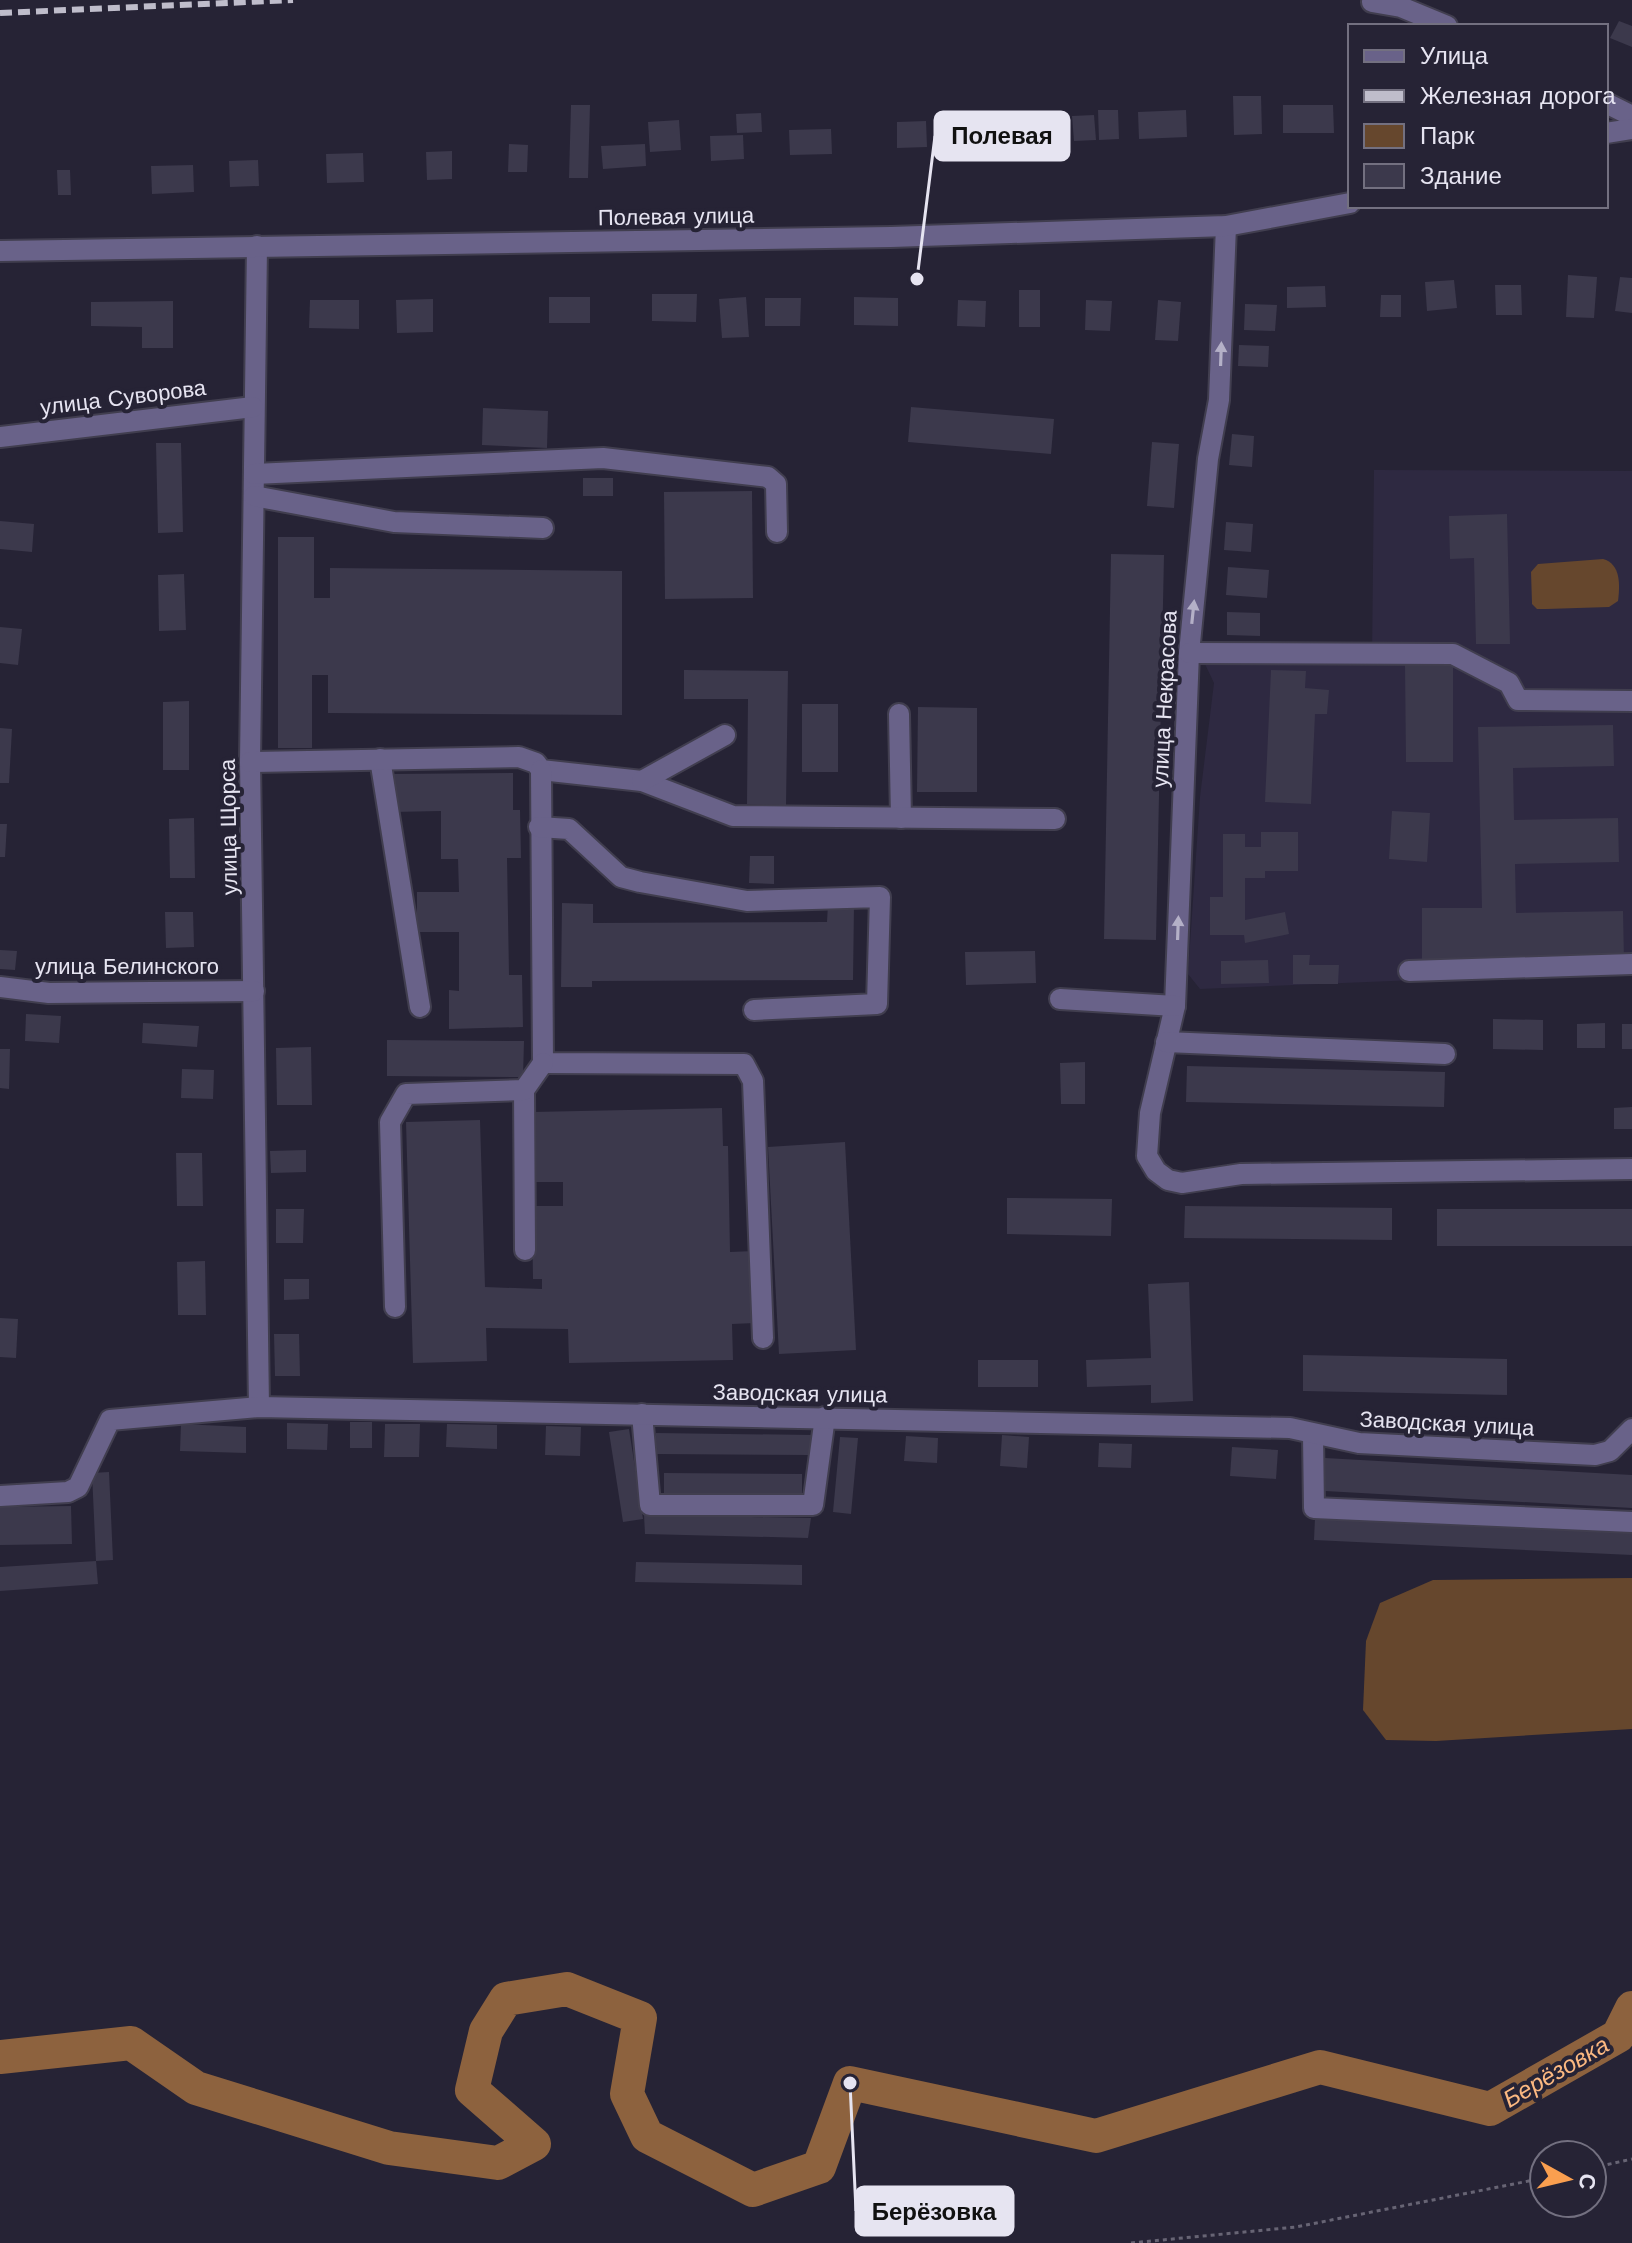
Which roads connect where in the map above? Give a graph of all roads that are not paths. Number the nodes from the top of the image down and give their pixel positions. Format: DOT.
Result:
graph roads {
  1 [pos="1372,2"];
  2 [pos="1442,24"];
  3 [pos="1608,104"];
  4 [pos="1632,116"];
  5 [pos="1632,129"];
  6 [pos="1608,133"];
  7 [pos="1348,203"];
  8 [pos="1226,226"];
  9 [pos="257,246"];
  10 [pos="0,251"];
  11 [pos="253,407"];
  12 [pos="0,437"];
  13 [pos="254,474"];
  14 [pos="254,496"];
  15 [pos="543,528"];
  16 [pos="777,532"];
  17 [pos="1189,653"];
  18 [pos="1632,701"];
  19 [pos="899,714"];
  20 [pos="725,735"];
  21 [pos="380,759"];
  22 [pos="250,762"];
  23 [pos="541,770"];
  24 [pos="642,781"];
  25 [pos="901,818"];
  26 [pos="1055,819"];
  27 [pos="539,827"];
  28 [pos="1632,964"];
  29 [pos="1409,971"];
  30 [pos="0,987"];
  31 [pos="254,991"];
  32 [pos="1060,999"];
  33 [pos="1175,1006"];
  34 [pos="420,1007"];
  35 [pos="754,1010"];
  36 [pos="1166,1042"];
  37 [pos="1445,1054"];
  38 [pos="543,1063"];
  39 [pos="524,1090"];
  40 [pos="1632,1169"];
  41 [pos="525,1250"];
  42 [pos="395,1307"];
  43 [pos="763,1338"];
  44 [pos="259,1407"];
  45 [pos="642,1414"];
  46 [pos="825,1417"];
  47 [pos="1632,1429"];
  48 [pos="1313,1435"];
  49 [pos="0,1496"];
  50 [pos="1632,1522"];
  1 -- 2 [label="street"];
  3 -- 4 [label="street"];
  5 -- 6 [label="street"];
  7 -- 8 [label="street, Полевая улица"];
  8 -- 9 [label="street, Полевая улица"];
  17 -- 8 [label="street, улица Некрасова, one-way"];
  9 -- 10 [label="street, Полевая улица"];
  9 -- 11 [label="street, улица Щорса"];
  11 -- 12 [label="street, улица Суворова"];
  11 -- 13 [label="street, улица Щорса"];
  13 -- 14 [label="street, улица Щорса"];
  13 -- 16 [label="street"];
  14 -- 15 [label="street"];
  14 -- 22 [label="street, улица Щорса"];
  17 -- 18 [label="street"];
  33 -- 17 [label="street, улица Некрасова, one-way"];
  19 -- 25 [label="street"];
  20 -- 24 [label="street"];
  21 -- 22 [label="street"];
  21 -- 23 [label="street"];
  21 -- 34 [label="street"];
  22 -- 31 [label="street, улица Щорса"];
  23 -- 24 [label="street"];
  23 -- 27 [label="street"];
  24 -- 25 [label="street"];
  25 -- 26 [label="street"];
  27 -- 35 [label="street"];
  27 -- 38 [label="street"];
  28 -- 29 [label="street"];
  30 -- 31 [label="street, улица Белинского"];
  31 -- 44 [label="street, улица Щорса"];
  32 -- 33 [label="street"];
  33 -- 36 [label="street, улица Некрасова"];
  36 -- 37 [label="street"];
  36 -- 40 [label="street, улица Некрасова"];
  38 -- 39 [label="street"];
  38 -- 43 [label="street"];
  39 -- 41 [label="street"];
  39 -- 42 [label="street"];
  44 -- 45 [label="street, Заводская улица"];
  44 -- 49 [label="street, Заводская улица"];
  45 -- 46 [label="street, Заводская улица"];
  45 -- 46 [label="street"];
  46 -- 48 [label="street, Заводская улица"];
  47 -- 48 [label="street, Заводская улица"];
  48 -- 50 [label="street"];
}
